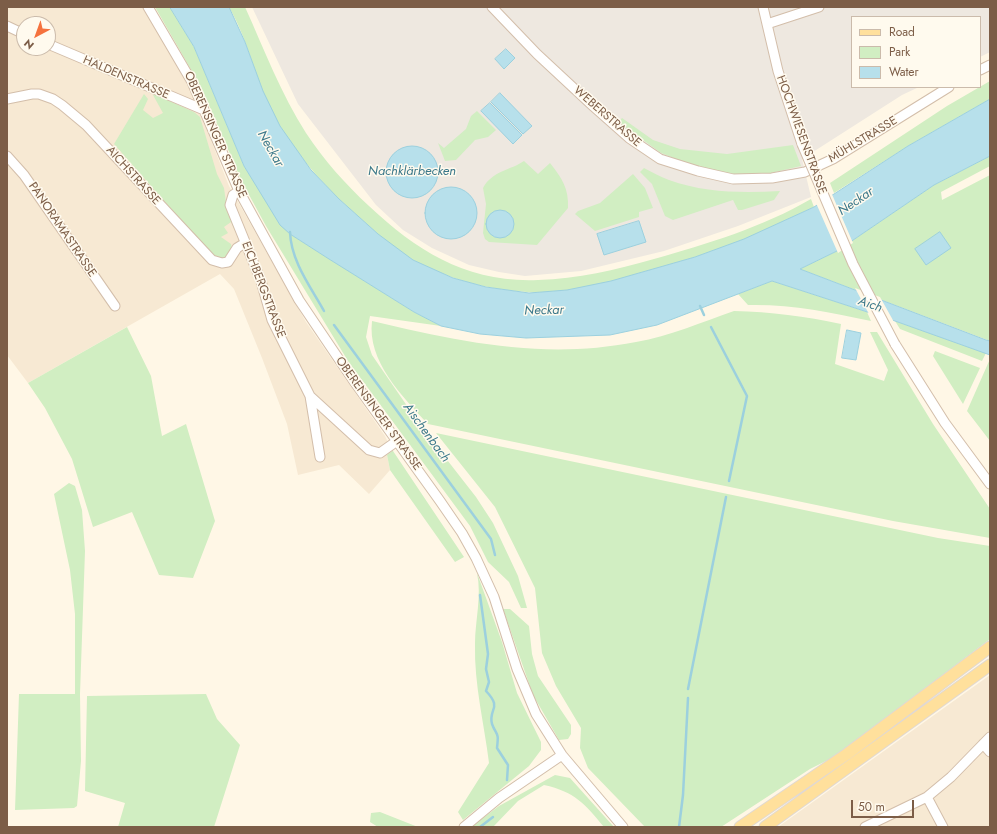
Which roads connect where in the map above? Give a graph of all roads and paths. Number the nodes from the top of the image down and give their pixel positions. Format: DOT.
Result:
graph roads {
  1 [pos="148,7"];
  2 [pos="492,7"];
  3 [pos="762,7"];
  4 [pos="819,7"];
  5 [pos="766,24"];
  6 [pos="56,47"];
  7 [pos="990,65"];
  8 [pos="981,70"];
  9 [pos="947,88"];
  10 [pos="7,99"];
  11 [pos="204,110"];
  12 [pos="7,156"];
  13 [pos="772,178"];
  14 [pos="239,191"];
  15 [pos="244,243"];
  16 [pos="115,306"];
  17 [pos="310,396"];
  18 [pos="397,441"];
  19 [pos="320,457"];
  20 [pos="990,484"];
  21 [pos="990,647"];
  22 [pos="990,666"];
  23 [pos="990,737"];
  24 [pos="983,744"];
  25 [pos="990,752"];
  26 [pos="562,755"];
  27 [pos="927,796"];
  28 [pos="613,814"];
  29 [pos="464,827"];
  30 [pos="623,827"];
  31 [pos="629,827"];
  32 [pos="740,827"];
  33 [pos="765,827"];
  34 [pos="865,827"];
  35 [pos="943,827"];
  1 -- 11 [label="street, OBERENSINGER STRASSE"];
  2 -- 13 [label="street, WEBERSTRASSE"];
  3 -- 5 [label="street, HOCHWIESENSTRASSE"];
  4 -- 5 [label="street"];
  5 -- 20 [label="street, HOCHWIESENSTRASSE, bridge"];
  6 -- 11 [label="street, HALDENSTRASSE"];
  7 -- 8 [label="street"];
  9 -- 13 [label="street, MÜHLSTRASSE"];
  10 -- 15 [label="street, AICHSTRASSE"];
  11 -- 14 [label="street, OBERENSINGER STRASSE"];
  12 -- 16 [label="street, PANORAMASTRASSE"];
  14 -- 15 [label="street, EICHBERGSTRASSE"];
  14 -- 18 [label="street, OBERENSINGER STRASSE"];
  15 -- 17 [label="street, EICHBERGSTRASSE"];
  17 -- 18 [label="street, EICHBERGSTRASSE"];
  17 -- 19 [label="street"];
  18 -- 26 [label="street, OBERENSINGER STRASSE"];
  21 -- 32 [label="main road"];
  22 -- 33 [label="main road"];
  23 -- 24 [label="street"];
  24 -- 25 [label="street"];
  24 -- 27 [label="street"];
  26 -- 28 [label="street, OBERENSINGER STRASSE"];
  26 -- 29 [label="street"];
  27 -- 34 [label="street"];
  27 -- 35 [label="street"];
  28 -- 30 [label="street, OBERENSINGER STRASSE"];
  28 -- 31 [label="street, OBERENSINGER STRASSE"];
}
